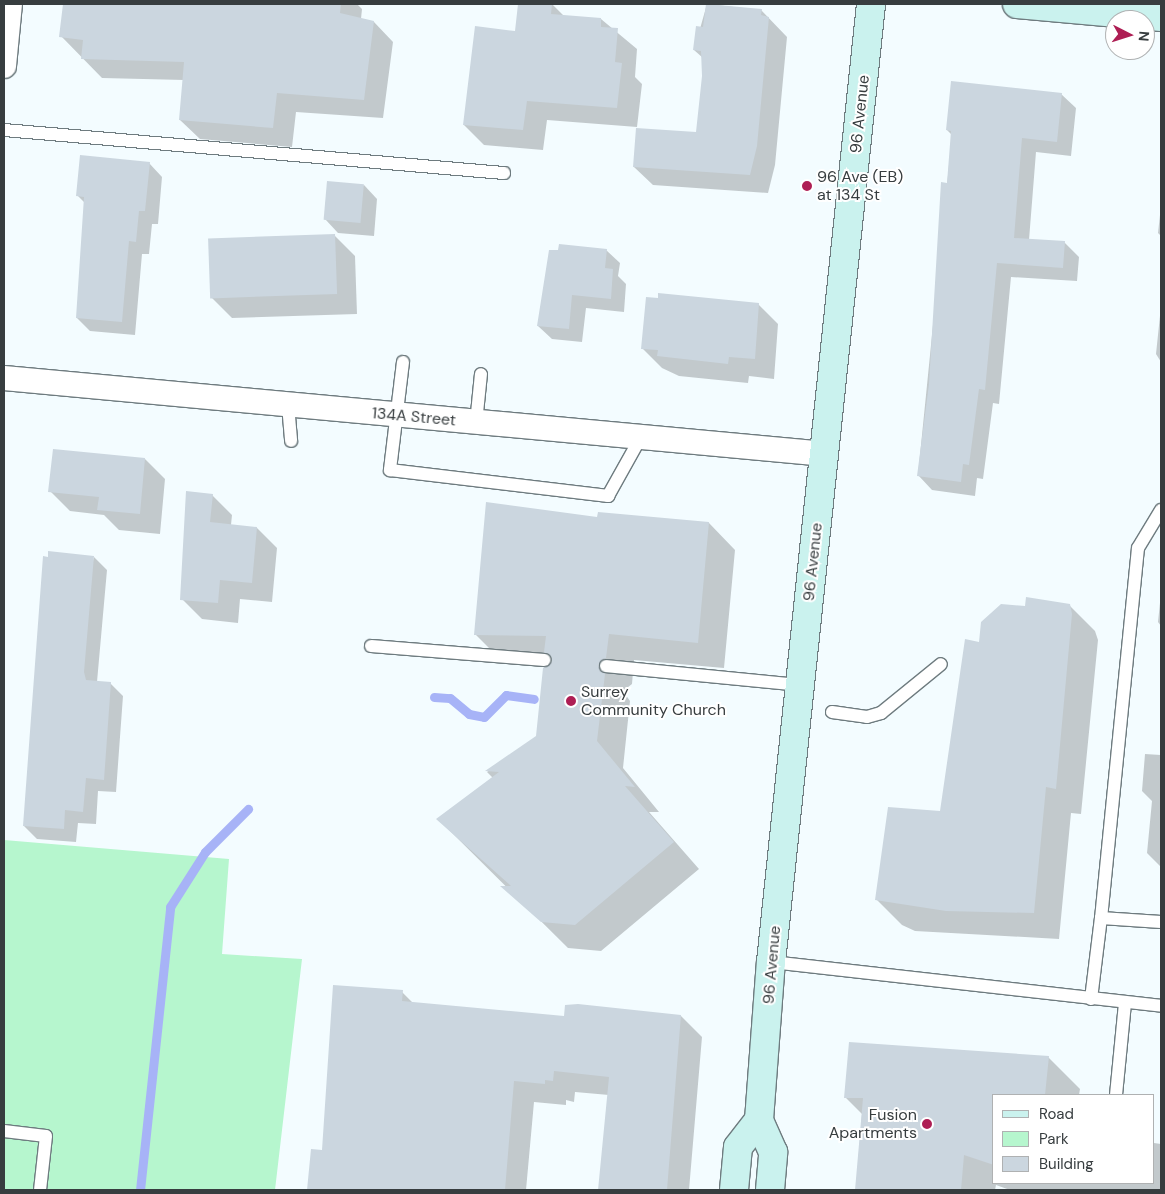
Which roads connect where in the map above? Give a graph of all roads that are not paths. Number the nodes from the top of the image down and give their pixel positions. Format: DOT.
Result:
graph roads {
  1 [pos="10,4"];
  2 [pos="871,4"];
  3 [pos="1017,4"];
  4 [pos="1161,17"];
  5 [pos="4,66"];
  6 [pos="4,130"];
  7 [pos="504,173"];
  8 [pos="403,362"];
  9 [pos="480,374"];
  10 [pos="4,378"];
  11 [pos="288,405"];
  12 [pos="398,416"];
  13 [pos="476,423"];
  14 [pos="641,437"];
  15 [pos="291,441"];
  16 [pos="825,454"];
  17 [pos="1161,510"];
  18 [pos="371,646"];
  19 [pos="544,660"];
  20 [pos="941,664"];
  21 [pos="606,666"];
  22 [pos="800,685"];
  23 [pos="832,712"];
  24 [pos="1101,918"];
  25 [pos="1161,922"];
  26 [pos="771,962"];
  27 [pos="1091,999"];
  28 [pos="1125,1003"];
  29 [pos="1161,1006"];
  30 [pos="1116,1094"];
  31 [pos="759,1120"];
  32 [pos="4,1131"];
  33 [pos="40,1190"];
  34 [pos="734,1190"];
  35 [pos="770,1190"];
  1 -- 5 [label="street"];
  2 -- 16 [label="main road, 96 Avenue"];
  3 -- 4 [label="main road"];
  6 -- 7 [label="lane"];
  8 -- 12 [label="lane"];
  9 -- 13 [label="lane"];
  10 -- 11 [label="street, 134A Street"];
  11 -- 12 [label="street, 134A Street"];
  11 -- 15 [label="lane"];
  12 -- 13 [label="street, 134A Street"];
  12 -- 14 [label="lane"];
  13 -- 14 [label="street, 134A Street"];
  14 -- 16 [label="street, 134A Street"];
  16 -- 22 [label="main road, 96 Avenue"];
  17 -- 24 [label="lane"];
  18 -- 19 [label="lane"];
  20 -- 23 [label="lane"];
  21 -- 22 [label="lane"];
  22 -- 26 [label="main road, 96 Avenue"];
  24 -- 25 [label="lane"];
  24 -- 27 [label="lane"];
  26 -- 27 [label="lane"];
  26 -- 31 [label="main road, 96 Avenue"];
  27 -- 28 [label="lane"];
  28 -- 29 [label="lane"];
  28 -- 30 [label="lane"];
  31 -- 34 [label="main road"];
  31 -- 35 [label="main road, 96 Avenue"];
  32 -- 33 [label="lane"];
}
